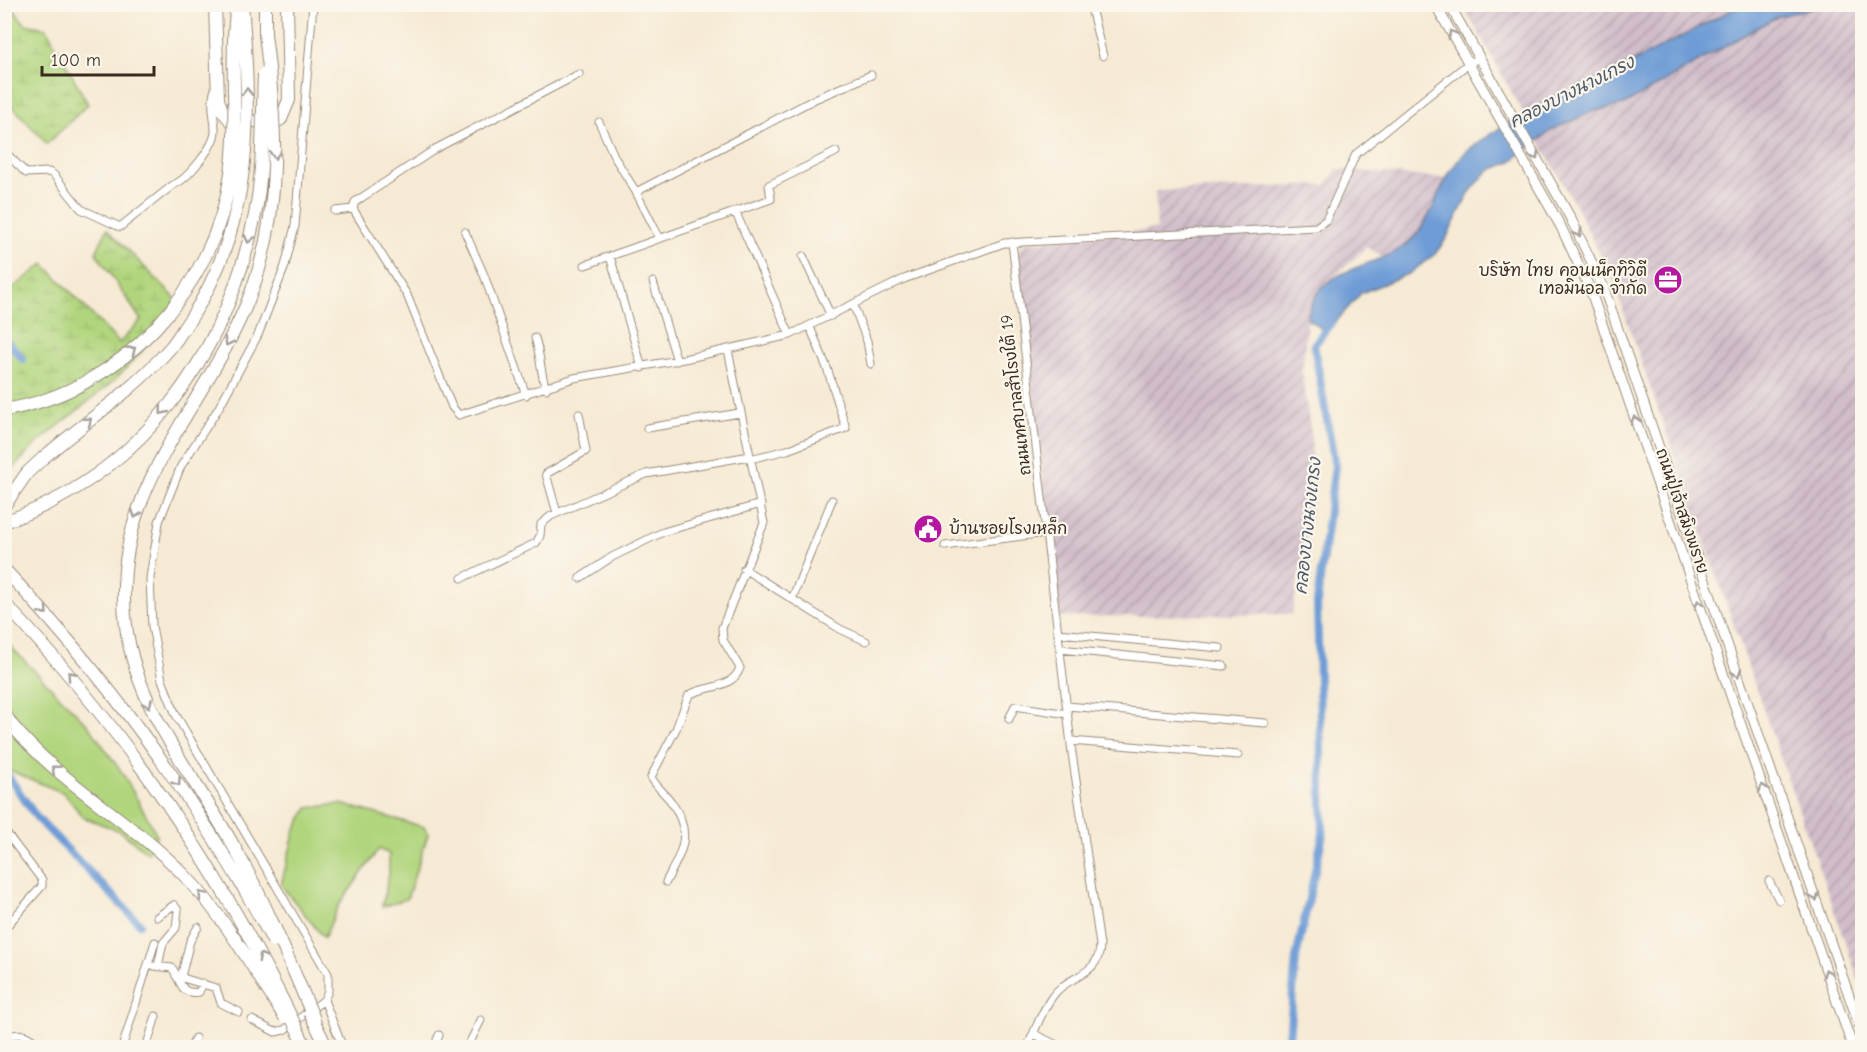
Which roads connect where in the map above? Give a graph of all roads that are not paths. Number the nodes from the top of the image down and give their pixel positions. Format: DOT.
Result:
graph roads {
  1 [pos="215,4"];
  2 [pos="237,4"];
  3 [pos="243,4"];
  4 [pos="265,4"];
  5 [pos="286,4"];
  6 [pos="313,4"];
  7 [pos="1090,4"];
  8 [pos="1435,4"];
  9 [pos="1449,4"];
  10 [pos="265,34"];
  11 [pos="1103,56"];
  12 [pos="1480,58"];
  13 [pos="1469,63"];
  14 [pos="579,74"];
  15 [pos="871,75"];
  16 [pos="218,81"];
  17 [pos="599,122"];
  18 [pos="4,151"];
  19 [pos="836,152"];
  20 [pos="636,192"];
  21 [pos="352,209"];
  22 [pos="335,211"];
  23 [pos="735,211"];
  24 [pos="465,232"];
  25 [pos="659,237"];
  26 [pos="1008,242"];
  27 [pos="609,256"];
  28 [pos="803,256"];
  29 [pos="585,265"];
  30 [pos="653,282"];
  31 [pos="853,304"];
  32 [pos="831,316"];
  33 [pos="810,327"];
  34 [pos="790,335"];
  35 [pos="535,338"];
  36 [pos="728,350"];
  37 [pos="677,361"];
  38 [pos="871,364"];
  39 [pos="642,368"];
  40 [pos="546,389"];
  41 [pos="526,394"];
  42 [pos="4,410"];
  43 [pos="740,413"];
  44 [pos="579,414"];
  45 [pos="647,428"];
  46 [pos="750,457"];
  47 [pos="832,500"];
  48 [pos="761,504"];
  49 [pos="4,506"];
  50 [pos="557,513"];
  51 [pos="4,522"];
  52 [pos="1046,533"];
  53 [pos="945,546"];
  54 [pos="4,569"];
  55 [pos="744,569"];
  56 [pos="462,578"];
  57 [pos="580,578"];
  58 [pos="792,599"];
  59 [pos="4,603"];
  60 [pos="1058,633"];
  61 [pos="866,641"];
  62 [pos="1220,648"];
  63 [pos="1060,650"];
  64 [pos="1224,666"];
  65 [pos="1067,710"];
  66 [pos="4,713"];
  67 [pos="1009,719"];
  68 [pos="1265,723"];
  69 [pos="1071,741"];
  70 [pos="1238,755"];
  71 [pos="4,830"];
  72 [pos="7,841"];
  73 [pos="1802,861"];
  74 [pos="1789,865"];
  75 [pos="1769,881"];
  76 [pos="666,882"];
  77 [pos="1779,900"];
  78 [pos="157,917"];
  79 [pos="198,927"];
  80 [pos="4,929"];
  81 [pos="155,942"];
  82 [pos="148,965"];
  83 [pos="158,966"];
  84 [pos="178,976"];
  85 [pos="203,983"];
  86 [pos="1850,996"];
  87 [pos="324,1000"];
  88 [pos="1837,1000"];
  89 [pos="239,1012"];
  90 [pos="156,1016"];
  91 [pos="314,1019"];
  92 [pos="252,1020"];
  93 [pos="481,1020"];
  94 [pos="1863,1033"];
  95 [pos="1034,1034"];
  96 [pos="439,1035"];
  97 [pos="195,1038"];
  98 [pos="4,1040"];
  99 [pos="43,1047"];
  100 [pos="122,1047"];
  101 [pos="146,1047"];
  102 [pos="192,1047"];
  103 [pos="306,1047"];
  104 [pos="327,1047"];
  105 [pos="343,1047"];
  106 [pos="434,1047"];
  107 [pos="467,1047"];
  108 [pos="1027,1047"];
  109 [pos="1062,1047"];
  110 [pos="1853,1047"];
  1 -- 16 [label="highway"];
  42 -- 2 [label="highway, one-way, bridge"];
  49 -- 3 [label="highway, one-way, bridge"];
  4 -- 10 [label="highway"];
  5 -- 16 [label="highway"];
  6 -- 87 [label="street"];
  7 -- 11 [label="street"];
  13 -- 8 [label="main road, ถนนปู่เจ้าสมิงพราย, one-way"];
  9 -- 12 [label="main road, ถนนปู่เจ้าสมิงพราย"];
  10 -- 51 [label="highway, one-way, bridge"];
  10 -- 91 [label="highway, one-way, bridge"];
  12 -- 13 [label="street"];
  12 -- 73 [label="main road, ถนนปู่เจ้าสมิงพราย, one-way"];
  13 -- 26 [label="street"];
  74 -- 13 [label="main road, ถนนปู่เจ้าสมิงพราย, one-way"];
  14 -- 21 [label="street"];
  15 -- 20 [label="street"];
  16 -- 18 [label="street"];
  17 -- 20 [label="street"];
  19 -- 23 [label="street"];
  20 -- 25 [label="street"];
  21 -- 22 [label="street"];
  21 -- 41 [label="street"];
  23 -- 25 [label="street"];
  23 -- 34 [label="street"];
  24 -- 41 [label="street"];
  25 -- 27 [label="street"];
  26 -- 31 [label="street"];
  26 -- 52 [label="street, ถนนเทศบาลสำโรงใต้ 19"];
  27 -- 29 [label="street"];
  27 -- 39 [label="street"];
  28 -- 32 [label="street"];
  30 -- 37 [label="street"];
  31 -- 32 [label="street"];
  31 -- 38 [label="street"];
  32 -- 33 [label="street"];
  33 -- 34 [label="street"];
  33 -- 46 [label="street"];
  34 -- 36 [label="street"];
  35 -- 40 [label="street"];
  36 -- 37 [label="street"];
  36 -- 43 [label="street"];
  37 -- 39 [label="street"];
  39 -- 40 [label="street"];
  40 -- 41 [label="street"];
  43 -- 45 [label="street"];
  43 -- 46 [label="street"];
  44 -- 50 [label="street"];
  46 -- 48 [label="street"];
  46 -- 50 [label="street"];
  47 -- 58 [label="street"];
  48 -- 55 [label="street"];
  48 -- 57 [label="street"];
  50 -- 56 [label="street"];
  52 -- 53 [label="street"];
  52 -- 60 [label="street, ถนนเทศบาลสำโรงใต้ 19"];
  54 -- 91 [label="highway, one-way, bridge"];
  55 -- 58 [label="street"];
  55 -- 76 [label="street"];
  58 -- 61 [label="street"];
  103 -- 59 [label="highway, one-way, bridge"];
  60 -- 62 [label="street"];
  60 -- 63 [label="street, ถนนเทศบาลสำโรงใต้ 19"];
  63 -- 64 [label="street"];
  63 -- 65 [label="street, ถนนเทศบาลสำโรงใต้ 19"];
  65 -- 67 [label="street"];
  65 -- 68 [label="street"];
  65 -- 69 [label="street, ถนนเทศบาลสำโรงใต้ 19"];
  103 -- 66 [label="highway, one-way, bridge"];
  69 -- 70 [label="street"];
  69 -- 95 [label="street, ถนนเทศบาลสำโรงใต้ 19"];
  71 -- 72 [label="street"];
  72 -- 80 [label="street"];
  73 -- 74 [label="main road"];
  73 -- 86 [label="main road, ถนนปู่เจ้าสมิงพราย, one-way"];
  88 -- 74 [label="main road, ถนนปู่เจ้าสมิงพราย, one-way"];
  75 -- 77 [label="street"];
  78 -- 83 [label="street"];
  79 -- 84 [label="street"];
  81 -- 82 [label="street"];
  82 -- 83 [label="street"];
  82 -- 100 [label="street"];
  83 -- 84 [label="street"];
  84 -- 85 [label="street"];
  84 -- 85 [label="street"];
  85 -- 89 [label="street"];
  86 -- 88 [label="main road"];
  86 -- 94 [label="main road, ถนนปู่เจ้าสมิงพราย"];
  87 -- 92 [label="street"];
  87 -- 105 [label="street"];
  88 -- 110 [label="main road, ถนนปู่เจ้าสมิงพราย"];
  90 -- 101 [label="street"];
  91 -- 104 [label="highway, bridge"];
  93 -- 107 [label="street"];
  95 -- 108 [label="street, ถนนเทศบาลสำโรงใต้ 19"];
  95 -- 109 [label="street"];
  96 -- 106 [label="street"];
  97 -- 102 [label="street"];
  98 -- 99 [label="street"];
}
